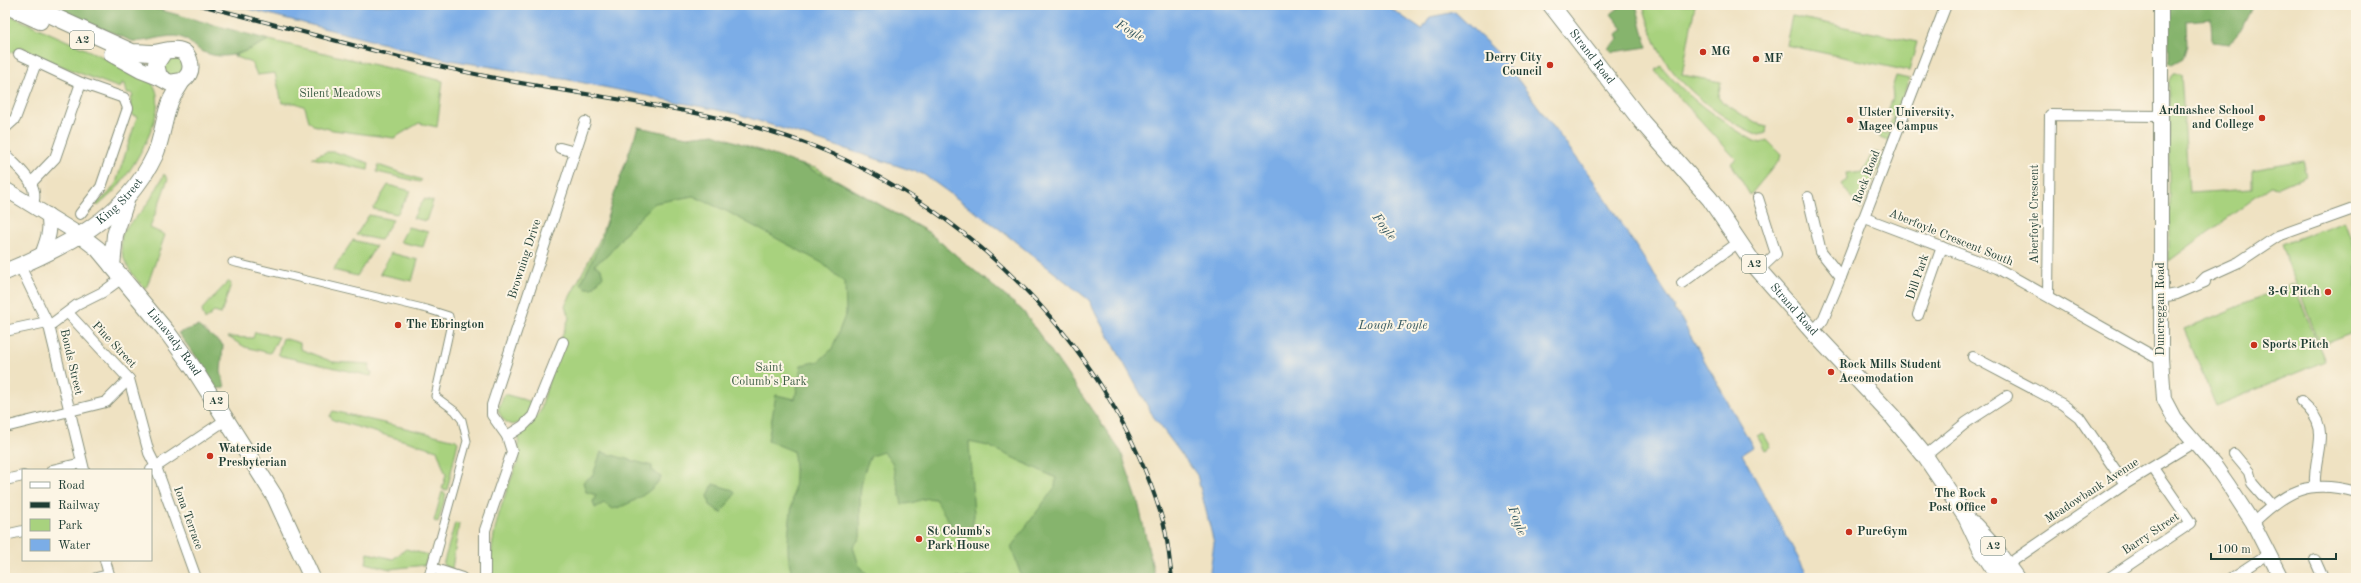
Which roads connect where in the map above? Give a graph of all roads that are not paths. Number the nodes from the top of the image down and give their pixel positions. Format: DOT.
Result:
graph roads {
  1 [pos="5,5"];
  2 [pos="29,5"];
  3 [pos="1550,5"];
  4 [pos="1946,5"];
  5 [pos="2161,5"];
  6 [pos="164,52"];
  7 [pos="18,54"];
  8 [pos="36,63"];
  9 [pos="160,78"];
  10 [pos="182,82"];
  11 [pos="81,83"];
  12 [pos="169,104"];
  13 [pos="2161,116"];
  14 [pos="585,122"];
  15 [pos="5,128"];
  16 [pos="560,148"];
  17 [pos="575,152"];
  18 [pos="5,154"];
  19 [pos="31,183"];
  20 [pos="5,189"];
  21 [pos="127,197"];
  22 [pos="1808,197"];
  23 [pos="1758,198"];
  24 [pos="32,206"];
  25 [pos="2356,208"];
  26 [pos="80,214"];
  27 [pos="48,215"];
  28 [pos="1865,218"];
  29 [pos="80,235"];
  30 [pos="1739,242"];
  31 [pos="1942,247"];
  32 [pos="42,255"];
  33 [pos="232,262"];
  34 [pos="20,266"];
  35 [pos="1759,270"];
  36 [pos="5,272"];
  37 [pos="117,272"];
  38 [pos="1841,277"];
  39 [pos="1682,283"];
  40 [pos="2048,296"];
  41 [pos="2162,297"];
  42 [pos="68,313"];
  43 [pos="1918,315"];
  44 [pos="48,324"];
  45 [pos="5,331"];
  46 [pos="1813,332"];
  47 [pos="563,342"];
  48 [pos="1973,358"];
  49 [pos="2161,358"];
  50 [pos="129,379"];
  51 [pos="2007,396"];
  52 [pos="2301,401"];
  53 [pos="69,410"];
  54 [pos="227,419"];
  55 [pos="5,427"];
  56 [pos="507,436"];
  57 [pos="2194,442"];
  58 [pos="2234,454"];
  59 [pos="1925,456"];
  60 [pos="83,467"];
  61 [pos="2153,468"];
  62 [pos="62,469"];
  63 [pos="154,469"];
  64 [pos="22,476"];
  65 [pos="5,480"];
  66 [pos="2125,484"];
  67 [pos="2315,485"];
  68 [pos="2356,492"];
  69 [pos="2271,505"];
  70 [pos="2253,523"];
  71 [pos="22,531"];
  72 [pos="294,534"];
  73 [pos="5,535"];
  74 [pos="439,542"];
  75 [pos="2268,554"];
  76 [pos="2315,560"];
  77 [pos="105,561"];
  78 [pos="431,573"];
  79 [pos="2007,574"];
  80 [pos="109,577"];
  81 [pos="96,578"];
  82 [pos="196,578"];
  83 [pos="306,578"];
  84 [pos="312,578"];
  85 [pos="462,578"];
  86 [pos="485,578"];
  87 [pos="2109,578"];
  88 [pos="2232,578"];
  89 [pos="2280,578"];
  90 [pos="2323,578"];
  1 -- 9 [label="highway, A2"];
  2 -- 6 [label="highway, A2"];
  3 -- 30 [label="highway, Strand Road / A2"];
  4 -- 28 [label="street, Rock Road"];
  5 -- 13 [label="main road, Duncreggan Road"];
  6 -- 9 [label="highway"];
  6 -- 10 [label="highway, A2"];
  7 -- 8 [label="street"];
  8 -- 11 [label="street"];
  8 -- 15 [label="street"];
  9 -- 10 [label="highway, A2"];
  9 -- 12 [label="highway"];
  10 -- 12 [label="highway, King Street / A2"];
  11 -- 19 [label="street"];
  11 -- 26 [label="street"];
  12 -- 21 [label="highway, King Street / A2"];
  13 -- 40 [label="street, Aberfoyle Crescent"];
  13 -- 41 [label="main road, Duncreggan Road"];
  14 -- 17 [label="street, Browning Drive"];
  16 -- 17 [label="street"];
  17 -- 56 [label="street, Browning Drive"];
  18 -- 19 [label="street"];
  19 -- 24 [label="street"];
  20 -- 24 [label="main road"];
  21 -- 29 [label="highway, King Street / A2"];
  21 -- 37 [label="highway"];
  22 -- 38 [label="street"];
  23 -- 35 [label="street"];
  24 -- 27 [label="main road"];
  25 -- 41 [label="street"];
  27 -- 29 [label="main road"];
  27 -- 32 [label="main road"];
  28 -- 31 [label="street, Aberfoyle Crescent South"];
  28 -- 38 [label="street, Rock Road"];
  29 -- 32 [label="highway, King Street"];
  29 -- 37 [label="highway, A2"];
  30 -- 35 [label="highway, Strand Road / A2"];
  30 -- 39 [label="street"];
  31 -- 40 [label="street, Aberfoyle Crescent South"];
  31 -- 43 [label="street, Dill Park"];
  32 -- 34 [label="highway, King Street"];
  33 -- 74 [label="street"];
  34 -- 36 [label="highway, King Street"];
  34 -- 44 [label="street, Bonds Street"];
  35 -- 46 [label="highway, Strand Road / A2"];
  37 -- 42 [label="street"];
  37 -- 54 [label="highway, Limavady Road / A2"];
  38 -- 46 [label="street, Rock Road"];
  40 -- 49 [label="street"];
  41 -- 49 [label="main road, Duncreggan Road"];
  42 -- 44 [label="street"];
  42 -- 50 [label="street, Pine Street"];
  44 -- 45 [label="street"];
  44 -- 53 [label="street, Bonds Street"];
  46 -- 59 [label="highway, Strand Road / A2"];
  47 -- 56 [label="street"];
  48 -- 66 [label="street"];
  49 -- 57 [label="main road, Duncreggan Road"];
  50 -- 53 [label="street"];
  50 -- 63 [label="street, Pine Street"];
  51 -- 59 [label="street"];
  52 -- 67 [label="street"];
  53 -- 55 [label="street"];
  53 -- 60 [label="street, Bonds Street"];
  54 -- 63 [label="street"];
  54 -- 72 [label="highway, Limavady Road / A2"];
  56 -- 86 [label="street"];
  57 -- 61 [label="street, Meadowbank Avenue"];
  57 -- 70 [label="main road, Duncreggan Road"];
  58 -- 69 [label="street"];
  59 -- 79 [label="highway, Strand Road / A2"];
  60 -- 62 [label="street"];
  61 -- 66 [label="street, Meadowbank Avenue"];
  61 -- 87 [label="street, Barry Street"];
  63 -- 82 [label="street, Iona Terrace"];
  64 -- 65 [label="street"];
  66 -- 79 [label="street, Meadowbank Avenue"];
  67 -- 68 [label="street"];
  67 -- 69 [label="street"];
  69 -- 70 [label="street"];
  70 -- 75 [label="main road, Duncreggan Road"];
  71 -- 73 [label="street"];
  72 -- 83 [label="highway, Limavady Road / A2"];
  72 -- 84 [label="highway, Limavady Road / A2"];
  74 -- 78 [label="street"];
  75 -- 88 [label="street"];
  75 -- 89 [label="main road, Duncreggan Road"];
  76 -- 90 [label="street"];
  77 -- 80 [label="street"];
  78 -- 85 [label="street"];
  80 -- 81 [label="street"];
}
